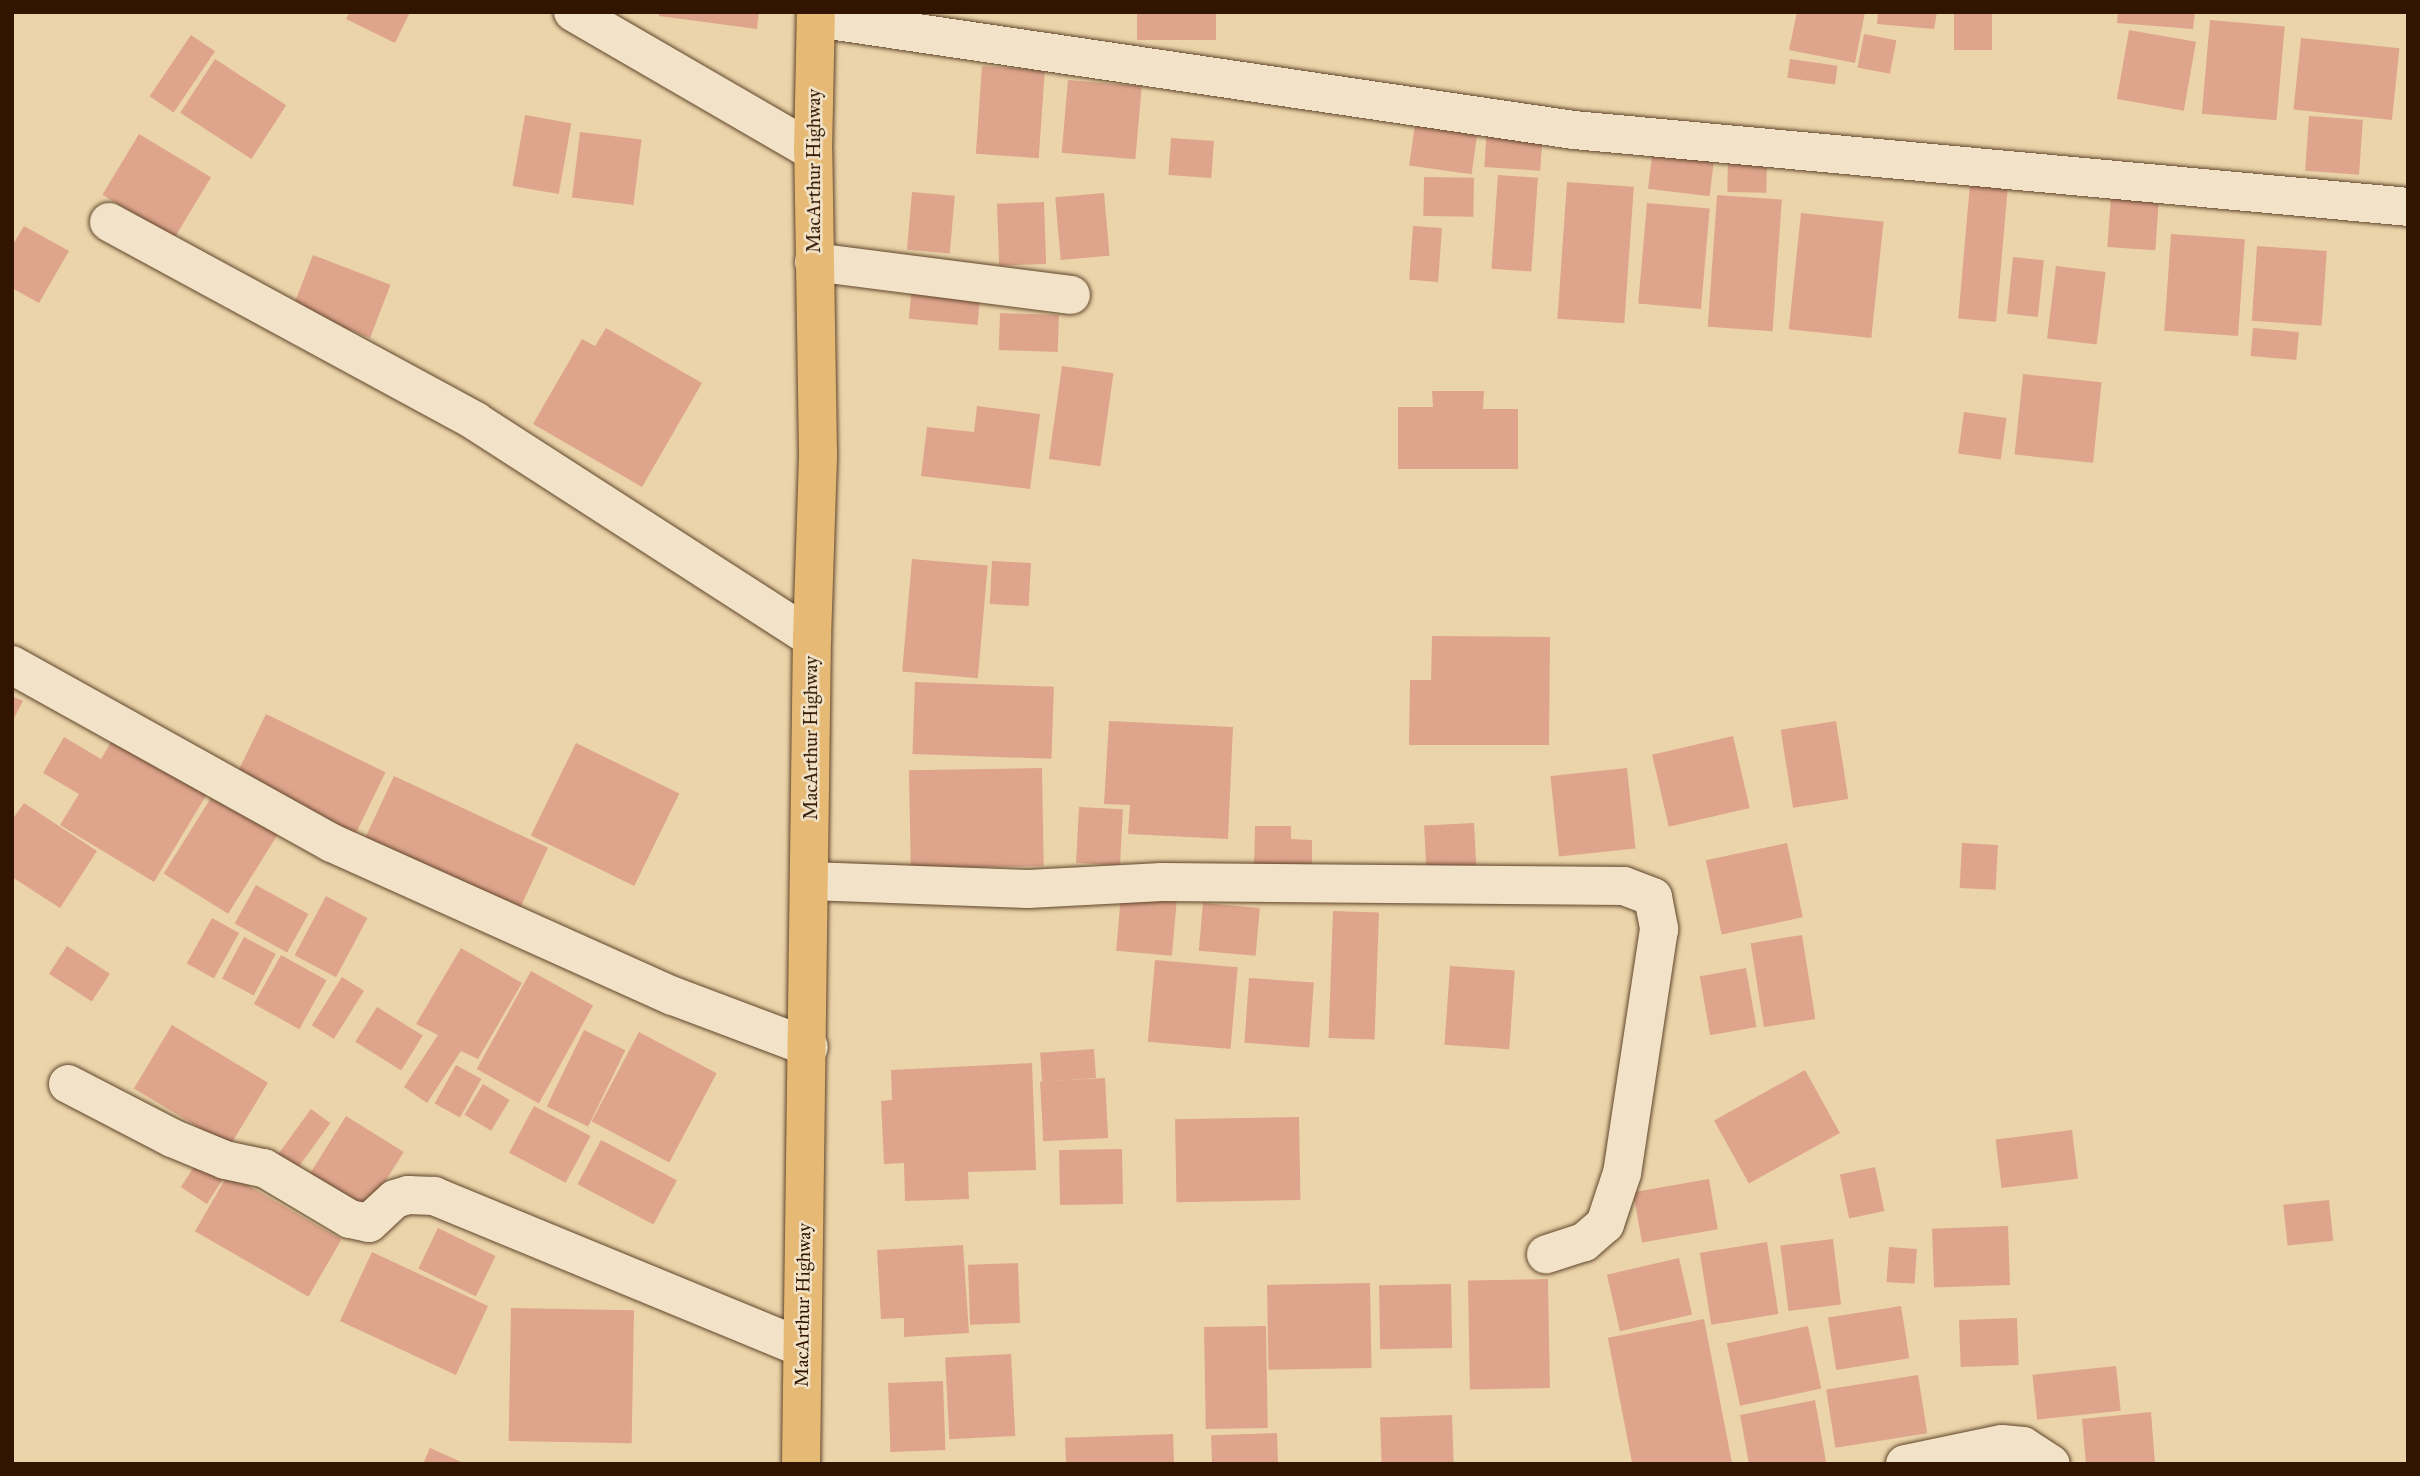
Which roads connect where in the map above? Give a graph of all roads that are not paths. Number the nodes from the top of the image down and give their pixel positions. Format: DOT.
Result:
graph roads {
  1 [pos="573,12"];
  2 [pos="816,15"];
  3 [pos="813,151"];
  4 [pos="2408,207"];
  5 [pos="109,222"];
  6 [pos="814,262"];
  7 [pos="1071,295"];
  8 [pos="811,638"];
  9 [pos="12,665"];
  10 [pos="810,881"];
  11 [pos="808,1047"];
  12 [pos="68,1084"];
  13 [pos="1545,1254"];
  14 [pos="802,1348"];
  15 [pos="801,1464"];
  16 [pos="1905,1464"];
  17 [pos="2051,1464"];
  1 -- 3 [label="street"];
  2 -- 3 [label="highway, MacArthur Highway"];
  2 -- 4 [label="street"];
  3 -- 6 [label="highway, MacArthur Highway"];
  5 -- 8 [label="street"];
  6 -- 7 [label="street"];
  6 -- 8 [label="highway, MacArthur Highway"];
  8 -- 10 [label="highway, MacArthur Highway"];
  9 -- 11 [label="street"];
  10 -- 11 [label="highway, MacArthur Highway"];
  10 -- 13 [label="street"];
  11 -- 14 [label="highway, MacArthur Highway"];
  12 -- 14 [label="street"];
  14 -- 15 [label="highway, MacArthur Highway"];
  16 -- 17 [label="street"];
}
